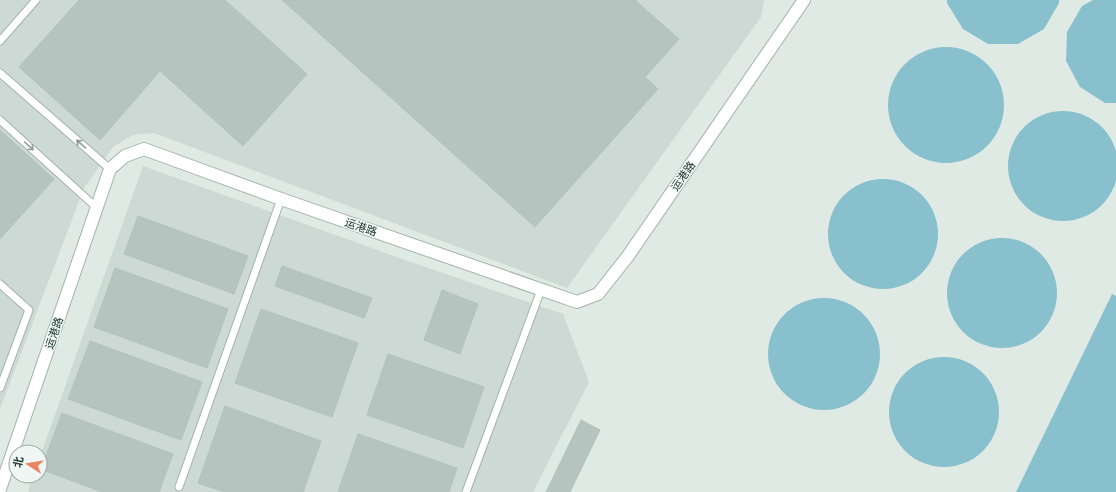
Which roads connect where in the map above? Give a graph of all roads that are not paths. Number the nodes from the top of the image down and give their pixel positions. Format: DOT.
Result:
graph roads {
  1 [pos="36,0"];
  2 [pos="804,0"];
  3 [pos="0,41"];
  4 [pos="0,73"];
  5 [pos="0,120"];
  6 [pos="110,170"];
  7 [pos="281,199"];
  8 [pos="97,208"];
  9 [pos="0,284"];
  10 [pos="541,290"];
  11 [pos="0,388"];
  12 [pos="178,488"];
  13 [pos="0,490"];
  14 [pos="466,492"];
  1 -- 3 [label="lane"];
  2 -- 10 [label="street, 运港路"];
  6 -- 4 [label="lane, one-way"];
  5 -- 8 [label="lane, one-way"];
  6 -- 7 [label="street, 运港路"];
  6 -- 8 [label="street, 运港路"];
  7 -- 10 [label="street, 运港路"];
  7 -- 12 [label="lane"];
  8 -- 13 [label="street, 运港路"];
  9 -- 11 [label="lane"];
  10 -- 14 [label="lane"];
}
